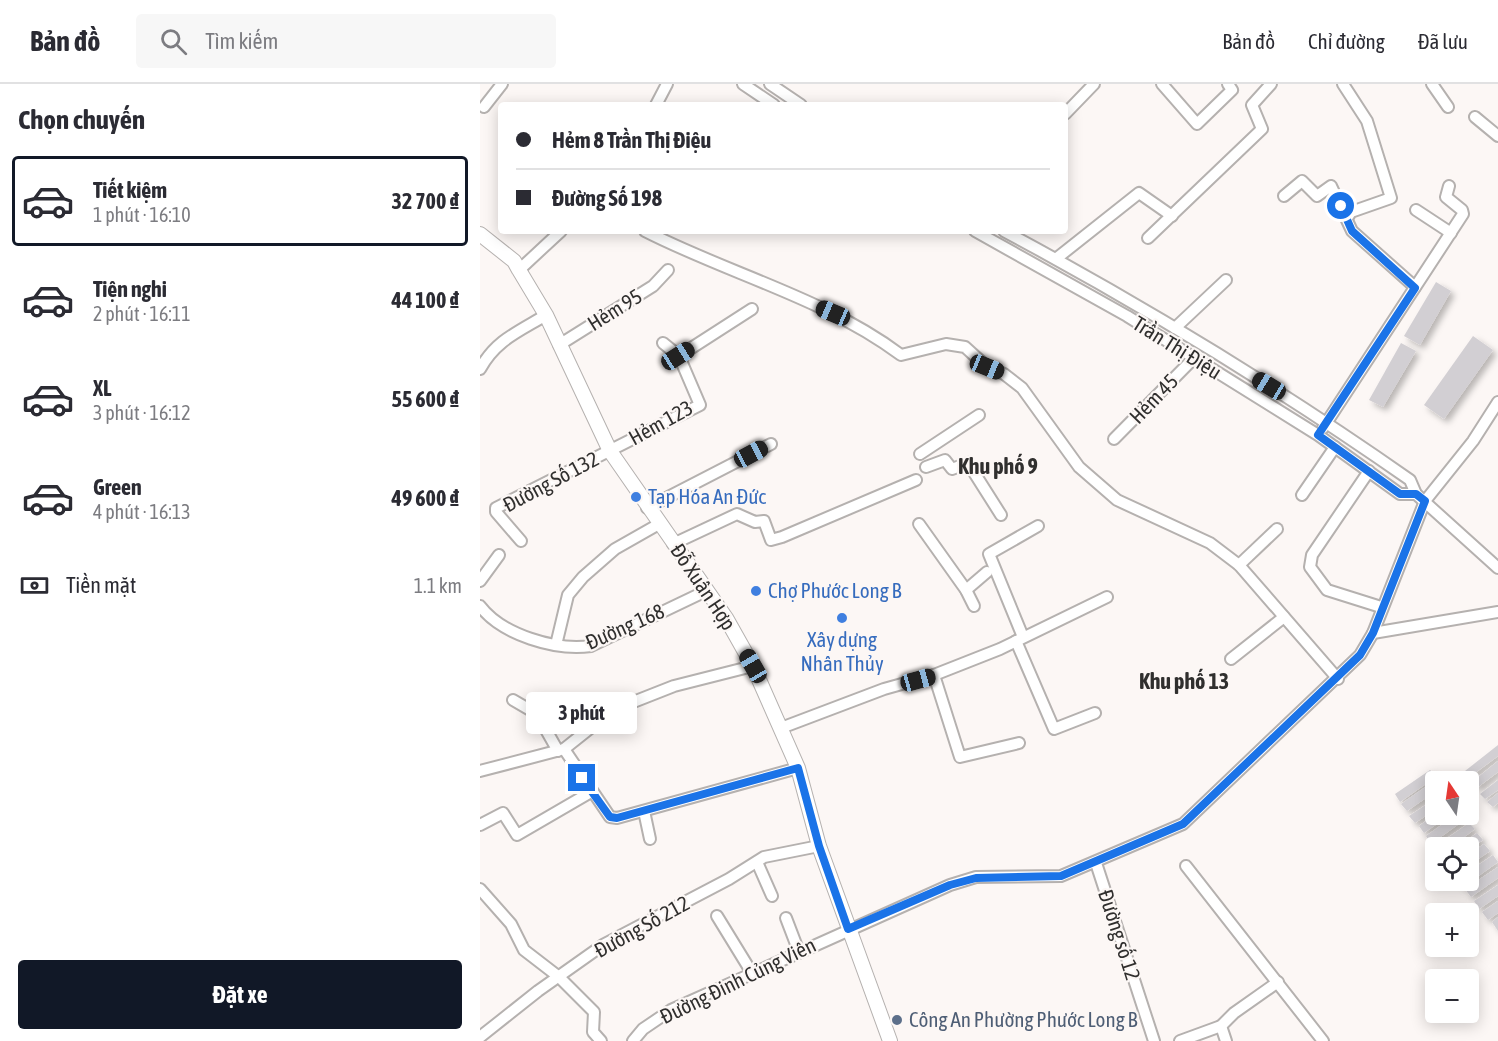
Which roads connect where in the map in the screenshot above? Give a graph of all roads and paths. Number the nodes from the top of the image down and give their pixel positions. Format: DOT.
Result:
graph roads {
  1 [pos="502,84"];
  2 [pos="667,84"];
  3 [pos="743,84"];
  4 [pos="770,84"];
  5 [pos="1094,84"];
  6 [pos="1162,84"];
  7 [pos="1228,84"];
  8 [pos="1271,84"];
  9 [pos="1343,84"];
  10 [pos="1432,84"];
  11 [pos="658,102"];
  12 [pos="770,102"];
  13 [pos="793,102"];
  14 [pos="483,107"];
  15 [pos="1448,107"];
  16 [pos="1068,111"];
  17 [pos="1475,117"];
  18 [pos="1498,136"];
  19 [pos="1449,186"];
  20 [pos="1284,196"];
  21 [pos="1416,210"];
  22 [pos="1172,216"];
  23 [pos="1347,218"];
  24 [pos="1451,233"];
  25 [pos="480,234"];
  26 [pos="558,234"];
  27 [pos="651,234"];
  28 [pos="981,234"];
  29 [pos="1011,234"];
  30 [pos="1148,238"];
  31 [pos="1057,258"];
  32 [pos="519,270"];
  33 [pos="668,270"];
  34 [pos="1226,280"];
  35 [pos="1415,288"];
  36 [pos="1136,304"];
  37 [pos="752,309"];
  38 [pos="546,315"];
  39 [pos="1127,316"];
  40 [pos="1175,328"];
  41 [pos="663,343"];
  42 [pos="559,345"];
  43 [pos="678,356"];
  44 [pos="1194,358"];
  45 [pos="480,369"];
  46 [pos="1498,402"];
  47 [pos="979,415"];
  48 [pos="1327,422"];
  49 [pos="1318,435"];
  50 [pos="1114,440"];
  51 [pos="771,444"];
  52 [pos="1335,447"];
  53 [pos="610,451"];
  54 [pos="921,454"];
  55 [pos="926,467"];
  56 [pos="1370,471"];
  57 [pos="916,480"];
  58 [pos="1302,495"];
  59 [pos="1421,497"];
  60 [pos="648,508"];
  61 [pos="1001,515"];
  62 [pos="659,524"];
  63 [pos="919,524"];
  64 [pos="1038,526"];
  65 [pos="1277,530"];
  66 [pos="521,542"];
  67 [pos="673,544"];
  68 [pos="499,555"];
  69 [pos="1239,565"];
  70 [pos="1498,568"];
  71 [pos="987,572"];
  72 [pos="480,581"];
  73 [pos="966,590"];
  74 [pos="706,591"];
  75 [pos="1107,597"];
  76 [pos="480,606"];
  77 [pos="974,606"];
  78 [pos="1381,607"];
  79 [pos="1498,612"];
  80 [pos="1284,617"];
  81 [pos="1373,633"];
  82 [pos="1020,639"];
  83 [pos="556,645"];
  84 [pos="1231,659"];
  85 [pos="753,666"];
  86 [pos="934,675"];
  87 [pos="1338,679"];
  88 [pos="513,700"];
  89 [pos="1095,713"];
  90 [pos="781,728"];
  91 [pos="1019,743"];
  92 [pos="561,750"];
  93 [pos="798,768"];
  94 [pos="480,771"];
  95 [pos="591,792"];
  96 [pos="644,811"];
  97 [pos="480,825"];
  98 [pos="650,839"];
  99 [pos="819,846"];
  100 [pos="757,862"];
  101 [pos="1096,863"];
  102 [pos="1186,866"];
  103 [pos="480,889"];
  104 [pos="772,896"];
  105 [pos="717,916"];
  106 [pos="786,918"];
  107 [pos="848,929"];
  108 [pos="799,952"];
  109 [pos="752,973"];
  110 [pos="559,977"];
  111 [pos="1278,982"];
  112 [pos="1221,1026"];
  113 [pos="480,1037"];
  114 [pos="601,1041"];
  115 [pos="633,1041"];
  116 [pos="890,1041"];
  117 [pos="1154,1041"];
  118 [pos="1180,1041"];
  119 [pos="1226,1041"];
  120 [pos="1323,1041"];
  1 -- 14 [label="street"];
  2 -- 11 [label="street"];
  3 -- 12 [label="street"];
  4 -- 13 [label="street"];
  5 -- 16 [label="street"];
  6 -- 7 [label="street"];
  8 -- 22 [label="street"];
  9 -- 23 [label="street"];
  10 -- 15 [label="street"];
  17 -- 18 [label="street"];
  19 -- 24 [label="street"];
  20 -- 23 [label="street"];
  21 -- 24 [label="street"];
  22 -- 30 [label="street"];
  22 -- 31 [label="street"];
  23 -- 35 [label="street"];
  24 -- 35 [label="street"];
  25 -- 32 [label="main road, Đỗ Xuân Hợp"];
  26 -- 32 [label="street"];
  27 -- 69 [label="street"];
  28 -- 39 [label="street, Trần Thị Điệu"];
  29 -- 31 [label="street, Trần Thị Điệu"];
  31 -- 36 [label="street, Trần Thị Điệu"];
  32 -- 38 [label="main road, Đỗ Xuân Hợp"];
  33 -- 42 [label="street, Hẻm 95"];
  34 -- 40 [label="street"];
  35 -- 48 [label="street"];
  36 -- 39 [label="street"];
  36 -- 40 [label="street, Trần Thị Điệu"];
  37 -- 43 [label="street"];
  38 -- 42 [label="main road, Đỗ Xuân Hợp"];
  38 -- 45 [label="street"];
  39 -- 44 [label="street, Trần Thị Điệu"];
  40 -- 48 [label="street, Trần Thị Điệu"];
  41 -- 43 [label="street, Hẻm 123"];
  42 -- 53 [label="main road, Đỗ Xuân Hợp"];
  43 -- 53 [label="street, Hẻm 123"];
  44 -- 49 [label="street, Trần Thị Điệu"];
  44 -- 50 [label="street, Hẻm 45"];
  46 -- 59 [label="street, Đường Đinh Củng Viên"];
  47 -- 54 [label="street"];
  48 -- 49 [label="street"];
  48 -- 59 [label="street, Trần Thị Điệu"];
  49 -- 52 [label="street, Trần Thị Điệu"];
  51 -- 60 [label="street"];
  52 -- 56 [label="street, Trần Thị Điệu"];
  52 -- 58 [label="street"];
  53 -- 60 [label="main road, Đỗ Xuân Hợp"];
  53 -- 66 [label="street, Đường Số 132"];
  55 -- 61 [label="street"];
  56 -- 59 [label="street, Trần Thị Điệu"];
  56 -- 78 [label="street"];
  57 -- 67 [label="street"];
  59 -- 70 [label="street"];
  59 -- 78 [label="street, Đường Đinh Củng Viên"];
  60 -- 62 [label="main road, Đỗ Xuân Hợp"];
  62 -- 67 [label="main road, Đỗ Xuân Hợp"];
  62 -- 83 [label="street"];
  63 -- 73 [label="street"];
  64 -- 82 [label="street"];
  65 -- 69 [label="street"];
  67 -- 74 [label="main road, Đỗ Xuân Hợp"];
  68 -- 72 [label="street"];
  69 -- 80 [label="street"];
  71 -- 73 [label="street"];
  73 -- 77 [label="street"];
  74 -- 83 [label="street, Đường 168"];
  74 -- 85 [label="main road, Đỗ Xuân Hợp"];
  75 -- 82 [label="street"];
  76 -- 83 [label="street, Đường 168"];
  78 -- 81 [label="street, Đường Đinh Củng Viên"];
  79 -- 81 [label="street"];
  80 -- 84 [label="street"];
  80 -- 87 [label="street"];
  81 -- 87 [label="street, Đường Đinh Củng Viên"];
  82 -- 86 [label="street"];
  82 -- 89 [label="street"];
  85 -- 90 [label="main road, Đỗ Xuân Hợp"];
  85 -- 92 [label="street"];
  86 -- 90 [label="street"];
  86 -- 91 [label="street"];
  87 -- 101 [label="street, Đường Đinh Củng Viên"];
  88 -- 92 [label="street"];
  90 -- 93 [label="main road, Đỗ Xuân Hợp"];
  92 -- 94 [label="street"];
  92 -- 95 [label="street"];
  93 -- 96 [label="street"];
  93 -- 99 [label="main road, Đỗ Xuân Hợp"];
  95 -- 96 [label="street"];
  95 -- 97 [label="street"];
  96 -- 98 [label="street"];
  99 -- 100 [label="street, Đường Số 212"];
  99 -- 107 [label="main road, Đỗ Xuân Hợp"];
  100 -- 104 [label="street"];
  100 -- 110 [label="street, Đường Số 212"];
  101 -- 107 [label="street, Đường Đinh Củng Viên"];
  101 -- 117 [label="street, Đường số 12"];
  102 -- 111 [label="street"];
  103 -- 110 [label="street"];
  105 -- 109 [label="street"];
  106 -- 108 [label="street"];
  107 -- 108 [label="street, Đường Đinh Củng Viên"];
  107 -- 116 [label="main road, Đỗ Xuân Hợp"];
  108 -- 109 [label="street, Đường Đinh Củng Viên"];
  109 -- 115 [label="street, Đường Đinh Củng Viên"];
  110 -- 113 [label="street, Đường Số 212"];
  110 -- 114 [label="street"];
  111 -- 112 [label="street"];
  111 -- 120 [label="street"];
  112 -- 118 [label="street"];
  112 -- 119 [label="street"];
}
